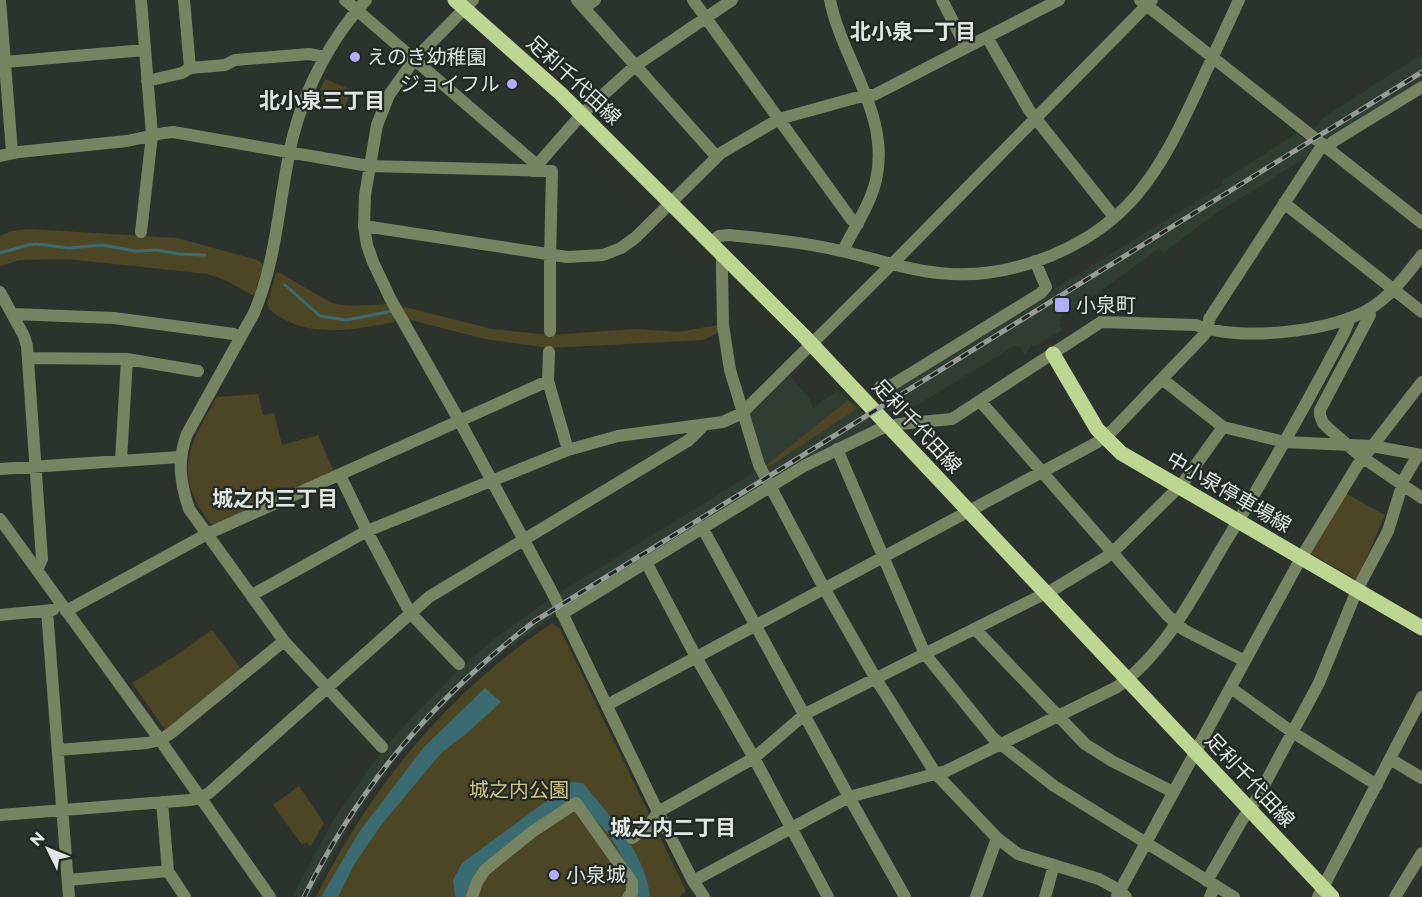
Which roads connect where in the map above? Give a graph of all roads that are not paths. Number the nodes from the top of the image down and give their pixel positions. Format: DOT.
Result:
graph roads {
  1 [pos="0,0"];
  2 [pos="141,0"];
  3 [pos="184,0"];
  4 [pos="345,0"];
  5 [pos="366,0"];
  6 [pos="595,0"];
  7 [pos="693,0"];
  8 [pos="732,0"];
  9 [pos="830,0"];
  10 [pos="942,0"];
  11 [pos="1059,0"];
  12 [pos="1239,0"];
  13 [pos="1146,2"];
  14 [pos="464,3"];
  15 [pos="580,4"];
  16 [pos="357,10"];
  17 [pos="706,18"];
  18 [pos="987,37"];
  19 [pos="966,47"];
  20 [pos="145,50"];
  21 [pos="325,57"];
  22 [pos="1212,57"];
  23 [pos="414,60"];
  24 [pos="5,62"];
  25 [pos="635,66"];
  26 [pos="190,68"];
  27 [pos="147,81"];
  28 [pos="1422,87"];
  29 [pos="866,95"];
  30 [pos="582,114"];
  31 [pos="1035,118"];
  32 [pos="779,119"];
  33 [pos="152,135"];
  34 [pos="1325,146"];
  35 [pos="290,153"];
  36 [pos="6,154"];
  37 [pos="716,156"];
  38 [pos="369,166"];
  39 [pos="535,168"];
  40 [pos="670,203"];
  41 [pos="1284,203"];
  42 [pos="1114,217"];
  43 [pos="1422,223"];
  44 [pos="858,224"];
  45 [pos="364,226"];
  46 [pos="141,232"];
  47 [pos="711,242"];
  48 [pos="843,251"];
  49 [pos="551,254"];
  50 [pos="1422,255"];
  51 [pos="725,256"];
  52 [pos="1035,261"];
  53 [pos="892,264"];
  54 [pos="1395,290"];
  55 [pos="0,292"];
  56 [pos="1369,309"];
  57 [pos="1422,312"];
  58 [pos="13,314"];
  59 [pos="1349,318"];
  60 [pos="1208,329"];
  61 [pos="550,332"];
  62 [pos="240,337"];
  63 [pos="811,344"];
  64 [pos="549,352"];
  65 [pos="1053,354"];
  66 [pos="1331,357"];
  67 [pos="28,358"];
  68 [pos="128,359"];
  69 [pos="1345,363"];
  70 [pos="198,371"];
  71 [pos="1162,379"];
  72 [pos="548,381"];
  73 [pos="1422,382"];
  74 [pos="880,387"];
  75 [pos="980,401"];
  76 [pos="742,412"];
  77 [pos="459,420"];
  78 [pos="703,426"];
  79 [pos="890,427"];
  80 [pos="1223,427"];
  81 [pos="1104,438"];
  82 [pos="1285,442"];
  83 [pos="1347,445"];
  84 [pos="1372,446"];
  85 [pos="837,449"];
  86 [pos="568,450"];
  87 [pos="1420,455"];
  88 [pos="180,457"];
  89 [pos="1363,458"];
  90 [pos="121,460"];
  91 [pos="35,466"];
  92 [pos="0,469"];
  93 [pos="1041,472"];
  94 [pos="340,475"];
  95 [pos="492,480"];
  96 [pos="1402,485"];
  97 [pos="770,486"];
  98 [pos="1178,487"];
  99 [pos="1422,498"];
  100 [pos="968,511"];
  101 [pos="0,519"];
  102 [pos="1238,522"];
  103 [pos="702,527"];
  104 [pos="367,531"];
  105 [pos="207,534"];
  106 [pos="525,541"];
  107 [pos="1111,553"];
  108 [pos="882,557"];
  109 [pos="1301,558"];
  110 [pos="646,562"];
  111 [pos="37,570"];
  112 [pos="824,588"];
  113 [pos="1357,590"];
  114 [pos="1046,593"];
  115 [pos="252,596"];
  116 [pos="64,608"];
  117 [pos="47,611"];
  118 [pos="411,613"];
  119 [pos="562,614"];
  120 [pos="0,615"];
  121 [pos="1175,624"];
  122 [pos="755,626"];
  123 [pos="1422,628"];
  124 [pos="975,629"];
  125 [pos="284,641"];
  126 [pos="925,654"];
  127 [pos="696,657"];
  128 [pos="1245,661"];
  129 [pos="459,664"];
  130 [pos="876,679"];
  131 [pos="1127,680"];
  132 [pos="326,688"];
  133 [pos="1231,688"];
  134 [pos="1422,698"];
  135 [pos="608,705"];
  136 [pos="805,714"];
  137 [pos="1059,715"];
  138 [pos="1292,732"];
  139 [pos="160,740"];
  140 [pos="999,744"];
  141 [pos="382,747"];
  142 [pos="58,750"];
  143 [pos="1195,753"];
  144 [pos="754,758"];
  145 [pos="1390,759"];
  146 [pos="936,774"];
  147 [pos="1422,778"];
  148 [pos="1377,784"];
  149 [pos="1173,792"];
  150 [pos="849,797"];
  151 [pos="200,798"];
  152 [pos="162,802"];
  153 [pos="63,810"];
  154 [pos="1249,810"];
  155 [pos="658,812"];
  156 [pos="0,814"];
  157 [pos="790,828"];
  158 [pos="632,838"];
  159 [pos="997,838"];
  160 [pos="1145,843"];
  161 [pos="1422,853"];
  162 [pos="1054,865"];
  163 [pos="168,871"];
  164 [pos="68,880"];
  165 [pos="693,881"];
  166 [pos="1210,888"];
  167 [pos="1324,894"];
  168 [pos="901,895"];
  169 [pos="1120,895"];
  170 [pos="69,897"];
  171 [pos="185,897"];
  172 [pos="270,897"];
  173 [pos="472,897"];
  174 [pos="628,897"];
  175 [pos="704,897"];
  176 [pos="828,897"];
  177 [pos="976,897"];
  178 [pos="1045,897"];
  179 [pos="1234,897"];
  180 [pos="1395,897"];
  1 -- 24 [label="street"];
  2 -- 20 [label="street"];
  3 -- 26 [label="street"];
  4 -- 16 [label="street"];
  5 -- 16 [label="street"];
  6 -- 15 [label="street"];
  7 -- 17 [label="street"];
  8 -- 17 [label="street"];
  9 -- 29 [label="street"];
  10 -- 19 [label="street"];
  11 -- 18 [label="street"];
  12 -- 22 [label="street"];
  13 -- 22 [label="street"];
  13 -- 31 [label="street"];
  14 -- 23 [label="street"];
  14 -- 30 [label="main road, 足利千代田線"];
  15 -- 25 [label="street"];
  16 -- 21 [label="street"];
  16 -- 23 [label="street"];
  17 -- 25 [label="street"];
  17 -- 32 [label="street"];
  18 -- 19 [label="street"];
  18 -- 31 [label="street"];
  19 -- 29 [label="street"];
  20 -- 24 [label="street"];
  20 -- 27 [label="street"];
  21 -- 26 [label="street"];
  21 -- 35 [label="street"];
  22 -- 34 [label="street"];
  22 -- 42 [label="street"];
  23 -- 38 [label="street"];
  23 -- 39 [label="street"];
  24 -- 36 [label="street"];
  25 -- 30 [label="street"];
  25 -- 37 [label="street"];
  26 -- 27 [label="street"];
  27 -- 33 [label="street"];
  28 -- 34 [label="street"];
  29 -- 32 [label="street"];
  29 -- 44 [label="street"];
  30 -- 39 [label="street"];
  30 -- 40 [label="main road, 足利千代田線"];
  31 -- 42 [label="street"];
  31 -- 53 [label="street"];
  32 -- 37 [label="street"];
  32 -- 44 [label="street"];
  33 -- 35 [label="street"];
  33 -- 36 [label="street"];
  33 -- 46 [label="street"];
  34 -- 41 [label="street"];
  34 -- 43 [label="street"];
  35 -- 38 [label="street"];
  35 -- 62 [label="street"];
  37 -- 40 [label="street"];
  38 -- 39 [label="street"];
  38 -- 45 [label="street"];
  39 -- 49 [label="street"];
  40 -- 47 [label="main road, 足利千代田線"];
  40 -- 49 [label="street"];
  41 -- 54 [label="street"];
  41 -- 60 [label="street"];
  42 -- 52 [label="street"];
  44 -- 48 [label="street"];
  45 -- 49 [label="street"];
  45 -- 77 [label="street"];
  47 -- 48 [label="street"];
  47 -- 51 [label="main road, 足利千代田線"];
  48 -- 53 [label="street"];
  49 -- 61 [label="street"];
  50 -- 54 [label="street"];
  51 -- 63 [label="main road, 足利千代田線"];
  51 -- 76 [label="street"];
  52 -- 53 [label="street"];
  52 -- 74 [label="street"];
  53 -- 63 [label="street"];
  54 -- 56 [label="street"];
  54 -- 57 [label="street"];
  55 -- 58 [label="street"];
  56 -- 59 [label="street"];
  56 -- 69 [label="street"];
  58 -- 62 [label="street"];
  58 -- 67 [label="street"];
  59 -- 60 [label="street"];
  59 -- 66 [label="street"];
  60 -- 65 [label="street"];
  60 -- 71 [label="street"];
  62 -- 88 [label="street"];
  63 -- 76 [label="street"];
  63 -- 79 [label="main road, 足利千代田線"];
  64 -- 72 [label="street"];
  65 -- 75 [label="street"];
  65 -- 81 [label="main road, 中小泉停車場線"];
  66 -- 69 [label="street"];
  66 -- 82 [label="street"];
  67 -- 68 [label="street"];
  67 -- 91 [label="street"];
  68 -- 70 [label="street"];
  68 -- 90 [label="street"];
  69 -- 83 [label="street"];
  71 -- 80 [label="street"];
  71 -- 81 [label="street"];
  72 -- 77 [label="street"];
  72 -- 86 [label="street"];
  73 -- 84 [label="street"];
  75 -- 79 [label="street"];
  75 -- 93 [label="street"];
  76 -- 78 [label="street"];
  76 -- 97 [label="street"];
  77 -- 94 [label="street"];
  77 -- 95 [label="street"];
  78 -- 86 [label="street"];
  78 -- 106 [label="street"];
  79 -- 85 [label="street"];
  79 -- 100 [label="main road, 足利千代田線"];
  80 -- 82 [label="street"];
  80 -- 98 [label="street"];
  81 -- 93 [label="street"];
  81 -- 98 [label="main road, 中小泉停車場線"];
  82 -- 83 [label="street"];
  82 -- 102 [label="street"];
  83 -- 84 [label="street"];
  83 -- 89 [label="street"];
  84 -- 87 [label="street"];
  84 -- 89 [label="street"];
  85 -- 97 [label="street"];
  85 -- 108 [label="street"];
  86 -- 95 [label="street"];
  87 -- 96 [label="street"];
  88 -- 90 [label="street"];
  88 -- 105 [label="street"];
  89 -- 96 [label="street"];
  89 -- 109 [label="street"];
  90 -- 91 [label="street"];
  91 -- 92 [label="street"];
  91 -- 111 [label="street"];
  93 -- 100 [label="street"];
  93 -- 107 [label="street"];
  94 -- 104 [label="street"];
  94 -- 105 [label="street"];
  95 -- 104 [label="street"];
  95 -- 106 [label="street"];
  96 -- 99 [label="street"];
  96 -- 113 [label="street"];
  97 -- 103 [label="street"];
  97 -- 112 [label="street"];
  98 -- 102 [label="main road, 中小泉停車場線"];
  98 -- 107 [label="street"];
  100 -- 108 [label="street"];
  100 -- 114 [label="main road, 足利千代田線"];
  101 -- 111 [label="street"];
  102 -- 109 [label="main road, 中小泉停車場線"];
  102 -- 121 [label="street"];
  103 -- 110 [label="street"];
  103 -- 122 [label="street"];
  104 -- 115 [label="street"];
  104 -- 118 [label="street"];
  105 -- 115 [label="street"];
  105 -- 116 [label="street"];
  106 -- 118 [label="street"];
  106 -- 119 [label="street"];
  107 -- 114 [label="street"];
  107 -- 121 [label="street"];
  108 -- 112 [label="street"];
  108 -- 126 [label="street"];
  109 -- 113 [label="main road, 中小泉停車場線"];
  109 -- 128 [label="street"];
  110 -- 119 [label="street"];
  110 -- 127 [label="street"];
  111 -- 116 [label="street"];
  112 -- 122 [label="street"];
  112 -- 130 [label="street"];
  113 -- 123 [label="main road, 中小泉停車場線"];
  113 -- 138 [label="street"];
  114 -- 124 [label="street"];
  114 -- 131 [label="main road, 足利千代田線"];
  115 -- 125 [label="street"];
  116 -- 117 [label="street"];
  116 -- 139 [label="street"];
  117 -- 120 [label="street"];
  117 -- 142 [label="street"];
  118 -- 129 [label="street"];
  118 -- 132 [label="street"];
  119 -- 135 [label="street"];
  121 -- 128 [label="street"];
  121 -- 131 [label="street"];
  122 -- 127 [label="street"];
  122 -- 136 [label="street"];
  124 -- 126 [label="street"];
  124 -- 137 [label="street"];
  125 -- 132 [label="street"];
  125 -- 139 [label="street"];
  126 -- 130 [label="street"];
  126 -- 140 [label="street"];
  127 -- 135 [label="street"];
  127 -- 144 [label="street"];
  128 -- 133 [label="street"];
  130 -- 136 [label="street"];
  130 -- 146 [label="street"];
  131 -- 137 [label="street"];
  131 -- 143 [label="main road, 足利千代田線"];
  132 -- 141 [label="street"];
  132 -- 151 [label="street"];
  133 -- 138 [label="street"];
  133 -- 143 [label="street"];
  134 -- 145 [label="street"];
  135 -- 155 [label="street"];
  136 -- 144 [label="street"];
  136 -- 150 [label="street"];
  137 -- 140 [label="street"];
  137 -- 149 [label="street"];
  138 -- 148 [label="street"];
  138 -- 154 [label="street"];
  139 -- 142 [label="street"];
  139 -- 151 [label="street"];
  140 -- 146 [label="street"];
  140 -- 160 [label="street"];
  142 -- 153 [label="street"];
  143 -- 149 [label="street"];
  143 -- 154 [label="main road, 足利千代田線"];
  144 -- 155 [label="street"];
  144 -- 157 [label="street"];
  145 -- 147 [label="street"];
  145 -- 148 [label="street"];
  146 -- 150 [label="street"];
  146 -- 159 [label="street"];
  148 -- 167 [label="street"];
  149 -- 160 [label="street"];
  150 -- 157 [label="street"];
  150 -- 168 [label="street"];
  151 -- 152 [label="street"];
  151 -- 172 [label="street"];
  152 -- 153 [label="street"];
  152 -- 163 [label="street"];
  153 -- 156 [label="street"];
  153 -- 164 [label="street"];
  154 -- 166 [label="street"];
  154 -- 167 [label="main road, 足利千代田線"];
  155 -- 158 [label="street"];
  155 -- 165 [label="street"];
  157 -- 165 [label="street"];
  157 -- 176 [label="street"];
  159 -- 162 [label="street"];
  159 -- 177 [label="street"];
  160 -- 166 [label="street"];
  160 -- 169 [label="street"];
  161 -- 180 [label="street"];
  162 -- 169 [label="street"];
  162 -- 178 [label="street"];
  163 -- 164 [label="street"];
  163 -- 171 [label="street"];
  164 -- 170 [label="street"];
  165 -- 175 [label="street"];
  166 -- 179 [label="street"];
  173 -- 174 [label="street"];
}
